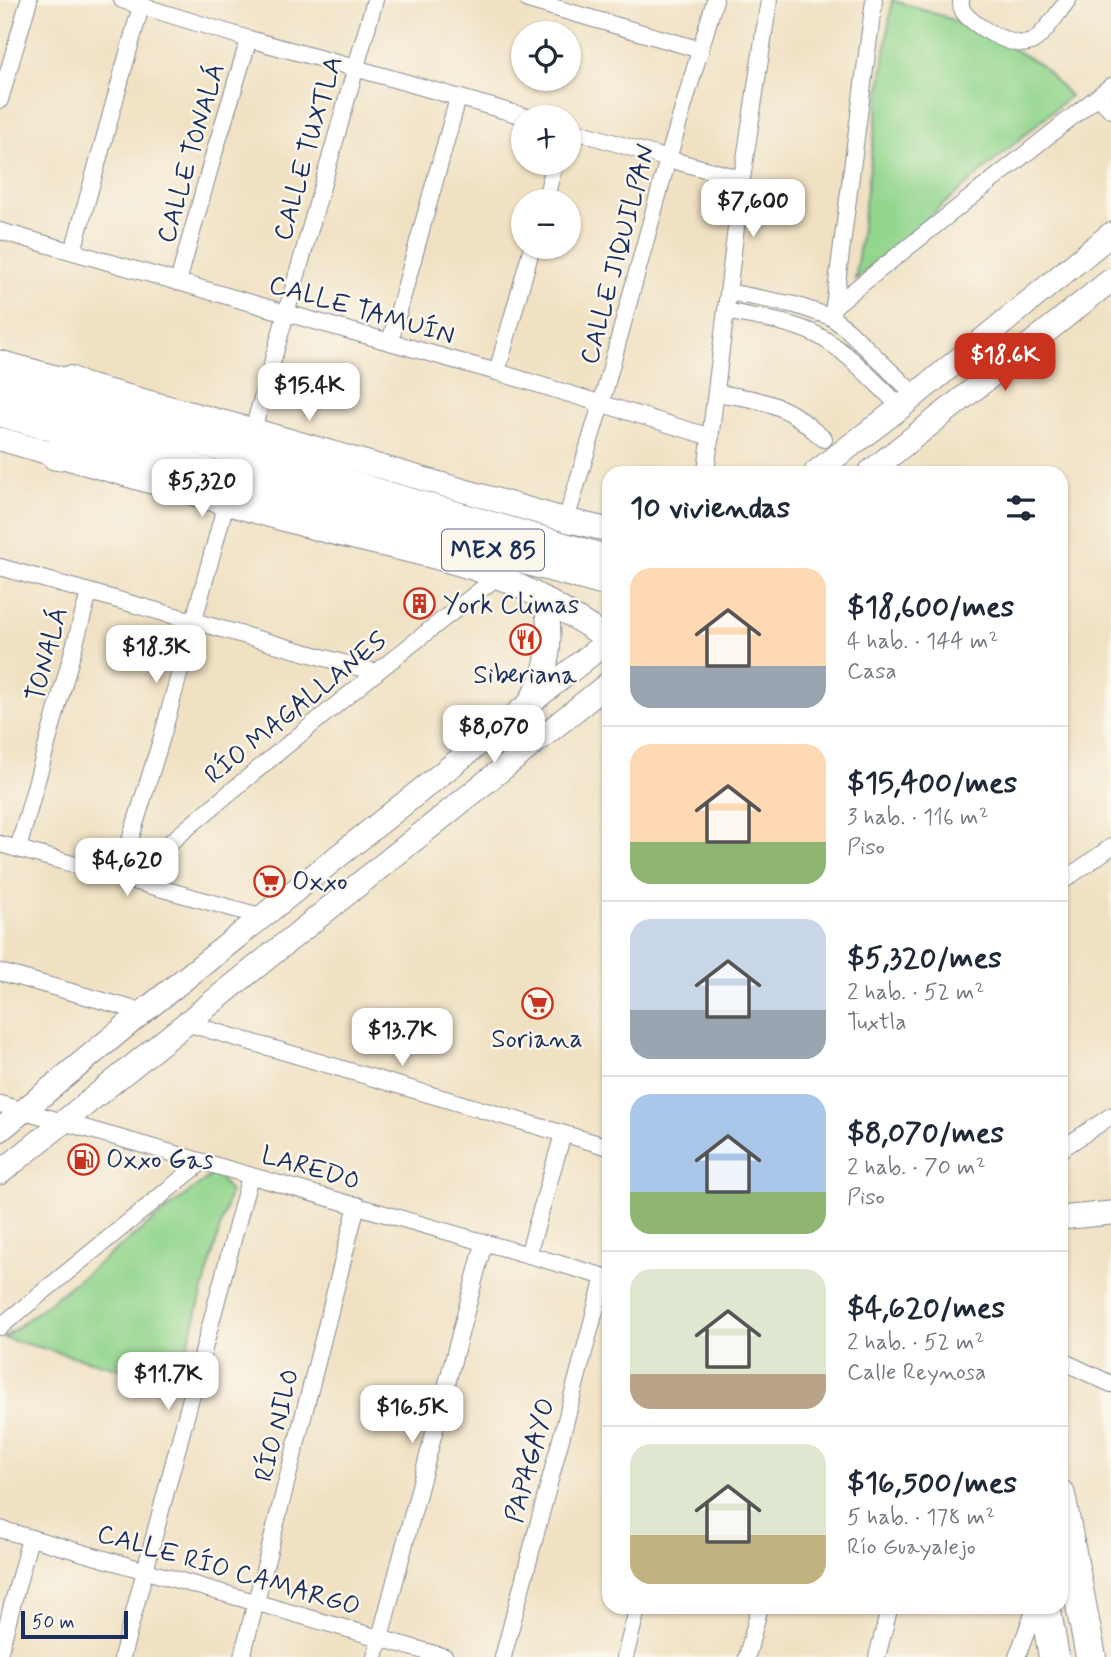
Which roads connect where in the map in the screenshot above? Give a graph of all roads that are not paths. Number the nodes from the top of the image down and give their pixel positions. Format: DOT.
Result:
graph roads {
  1 [pos="29,0"];
  2 [pos="122,0"];
  3 [pos="375,0"];
  4 [pos="528,0"];
  5 [pos="715,0"];
  6 [pos="769,0"];
  7 [pos="874,0"];
  8 [pos="1068,0"];
  9 [pos="961,3"];
  10 [pos="141,6"];
  11 [pos="249,39"];
  12 [pos="701,50"];
  13 [pos="355,68"];
  14 [pos="1105,91"];
  15 [pos="458,98"];
  16 [pos="0,100"];
  17 [pos="1111,110"];
  18 [pos="511,113"];
  19 [pos="581,133"];
  20 [pos="668,159"];
  21 [pos="742,179"];
  22 [pos="0,231"];
  23 [pos="1111,234"];
  24 [pos="73,251"];
  25 [pos="529,259"];
  26 [pos="1111,280"];
  27 [pos="178,282"];
  28 [pos="728,292"];
  29 [pos="795,305"];
  30 [pos="726,312"];
  31 [pos="833,312"];
  32 [pos="286,313"];
  33 [pos="789,325"];
  34 [pos="390,342"];
  35 [pos="864,345"];
  36 [pos="849,358"];
  37 [pos="0,362"];
  38 [pos="497,372"];
  39 [pos="69,381"];
  40 [pos="0,385"];
  41 [pos="716,393"];
  42 [pos="908,401"];
  43 [pos="601,404"];
  44 [pos="0,411"];
  45 [pos="710,437"];
  46 [pos="0,439"];
  47 [pos="824,439"];
  48 [pos="247,441"];
  49 [pos="56,455"];
  50 [pos="707,466"];
  51 [pos="824,466"];
  52 [pos="878,466"];
  53 [pos="200,471"];
  54 [pos="226,503"];
  55 [pos="381,507"];
  56 [pos="566,520"];
  57 [pos="602,528"];
  58 [pos="602,559"];
  59 [pos="0,568"];
  60 [pos="496,576"];
  61 [pos="602,580"];
  62 [pos="89,593"];
  63 [pos="545,600"];
  64 [pos="192,622"];
  65 [pos="602,636"];
  66 [pos="602,646"];
  67 [pos="375,672"];
  68 [pos="598,696"];
  69 [pos="528,705"];
  70 [pos="484,739"];
  71 [pos="459,758"];
  72 [pos="506,765"];
  73 [pos="472,792"];
  74 [pos="0,844"];
  75 [pos="1111,847"];
  76 [pos="18,849"];
  77 [pos="1068,877"];
  78 [pos="123,878"];
  79 [pos="264,916"];
  80 [pos="0,972"];
  81 [pos="143,1012"];
  82 [pos="186,1023"];
  83 [pos="0,1104"];
  84 [pos="23,1111"];
  85 [pos="1111,1116"];
  86 [pos="63,1122"];
  87 [pos="0,1130"];
  88 [pos="563,1134"];
  89 [pos="602,1145"];
  90 [pos="1068,1145"];
  91 [pos="202,1162"];
  92 [pos="0,1173"];
  93 [pos="250,1175"];
  94 [pos="357,1205"];
  95 [pos="1111,1213"];
  96 [pos="1068,1217"];
  97 [pos="484,1242"];
  98 [pos="528,1255"];
  99 [pos="602,1276"];
  100 [pos="602,1292"];
  101 [pos="0,1326"];
  102 [pos="1068,1364"];
  103 [pos="1111,1384"];
  104 [pos="0,1529"];
  105 [pos="1068,1536"];
  106 [pos="30,1538"];
  107 [pos="145,1570"];
  108 [pos="256,1603"];
  109 [pos="636,1614"];
  110 [pos="758,1614"];
  111 [pos="888,1614"];
  112 [pos="1033,1614"];
  113 [pos="1046,1614"];
  114 [pos="380,1638"];
  115 [pos="0,1651"];
  116 [pos="122,1657"];
  117 [pos="242,1657"];
  118 [pos="375,1657"];
  119 [pos="445,1657"];
  120 [pos="503,1657"];
  121 [pos="625,1657"];
  122 [pos="747,1657"];
  123 [pos="877,1657"];
  124 [pos="1017,1657"];
  125 [pos="1054,1657"];
  126 [pos="1091,1657"];
  1 -- 16 [label="street"];
  2 -- 10 [label="street"];
  3 -- 13 [label="street, CALLE TUXTLA"];
  4 -- 12 [label="street"];
  5 -- 12 [label="street, CALLE JIQUILPAN"];
  6 -- 21 [label="street"];
  7 -- 31 [label="street"];
  8 -- 9 [label="street"];
  10 -- 11 [label="street"];
  10 -- 24 [label="street"];
  11 -- 13 [label="street"];
  11 -- 27 [label="street, CALLE TONALÁ"];
  12 -- 20 [label="street, CALLE JIQUILPAN"];
  13 -- 15 [label="street"];
  13 -- 32 [label="street, CALLE TUXTLA"];
  14 -- 17 [label="street"];
  14 -- 31 [label="street"];
  15 -- 18 [label="street"];
  15 -- 34 [label="street"];
  19 -- 20 [label="street"];
  20 -- 21 [label="street"];
  20 -- 43 [label="street, CALLE JIQUILPAN"];
  21 -- 28 [label="street"];
  22 -- 24 [label="street, CALLE TAMUÍN"];
  23 -- 42 [label="main road"];
  24 -- 27 [label="street, CALLE TAMUÍN"];
  25 -- 38 [label="street"];
  26 -- 52 [label="main road"];
  27 -- 32 [label="street, CALLE TAMUÍN"];
  28 -- 29 [label="street"];
  28 -- 30 [label="street"];
  29 -- 31 [label="street"];
  29 -- 33 [label="street"];
  30 -- 33 [label="street"];
  30 -- 41 [label="street"];
  31 -- 35 [label="street"];
  32 -- 34 [label="street, CALLE TAMUÍN"];
  32 -- 48 [label="street, CALLE TUXTLA"];
  33 -- 36 [label="street"];
  34 -- 38 [label="street, CALLE TAMUÍN"];
  35 -- 36 [label="street"];
  35 -- 42 [label="street"];
  36 -- 42 [label="street"];
  37 -- 39 [label="main road"];
  38 -- 43 [label="street, CALLE TAMUÍN"];
  39 -- 48 [label="highway"];
  40 -- 48 [label="highway, MEX 85"];
  41 -- 45 [label="street"];
  41 -- 47 [label="street"];
  42 -- 51 [label="main road"];
  43 -- 45 [label="street, CALLE TAMUÍN"];
  43 -- 56 [label="street, CALLE JIQUILPAN"];
  44 -- 53 [label="highway, MEX 85"];
  45 -- 50 [label="street"];
  46 -- 49 [label="main road"];
  48 -- 55 [label="highway, MEX 85"];
  48 -- 56 [label="main road"];
  49 -- 53 [label="highway"];
  49 -- 54 [label="main road"];
  53 -- 55 [label="highway, MEX 85"];
  54 -- 60 [label="main road"];
  54 -- 64 [label="street"];
  55 -- 58 [label="highway, MEX 85"];
  55 -- 61 [label="highway, MEX 85"];
  56 -- 57 [label="main road"];
  59 -- 62 [label="street"];
  60 -- 63 [label="main road"];
  60 -- 67 [label="street, RÍO MAGALLANES"];
  62 -- 64 [label="street"];
  62 -- 76 [label="street, TONALÁ"];
  63 -- 65 [label="main road"];
  63 -- 69 [label="main road"];
  64 -- 67 [label="street"];
  64 -- 78 [label="street"];
  66 -- 69 [label="main road"];
  67 -- 78 [label="street, RÍO MAGALLANES"];
  68 -- 72 [label="main road"];
  69 -- 70 [label="main road"];
  70 -- 71 [label="main road"];
  70 -- 72 [label="main road"];
  71 -- 73 [label="main road"];
  71 -- 79 [label="main road"];
  72 -- 73 [label="main road"];
  73 -- 82 [label="main road"];
  74 -- 76 [label="street"];
  75 -- 77 [label="street"];
  76 -- 78 [label="street"];
  78 -- 79 [label="street"];
  79 -- 81 [label="main road"];
  80 -- 81 [label="street"];
  81 -- 84 [label="main road"];
  82 -- 86 [label="main road"];
  82 -- 88 [label="street"];
  83 -- 84 [label="street, LAREDO"];
  84 -- 86 [label="street, LAREDO"];
  84 -- 87 [label="main road"];
  85 -- 90 [label="street"];
  86 -- 91 [label="street, LAREDO"];
  86 -- 92 [label="main road"];
  88 -- 89 [label="street"];
  88 -- 98 [label="street"];
  91 -- 93 [label="street, LAREDO"];
  91 -- 101 [label="street"];
  93 -- 94 [label="street, LAREDO"];
  93 -- 107 [label="street"];
  94 -- 97 [label="street, LAREDO"];
  94 -- 108 [label="street, RÍO NILO"];
  95 -- 96 [label="main road"];
  97 -- 98 [label="street, LAREDO"];
  97 -- 114 [label="street"];
  98 -- 99 [label="street, LAREDO"];
  100 -- 120 [label="street, PAPAGAYO"];
  102 -- 103 [label="street"];
  104 -- 106 [label="street, CALLE RÍO CAMARGO"];
  105 -- 126 [label="highway"];
  106 -- 107 [label="street, CALLE RÍO CAMARGO"];
  106 -- 115 [label="street"];
  107 -- 108 [label="street, CALLE RÍO CAMARGO"];
  107 -- 116 [label="street"];
  108 -- 114 [label="street, CALLE RÍO CAMARGO"];
  108 -- 117 [label="street, RÍO NILO"];
  109 -- 121 [label="street"];
  110 -- 122 [label="street"];
  111 -- 123 [label="street"];
  112 -- 124 [label="street"];
  113 -- 125 [label="highway"];
  114 -- 118 [label="street"];
  114 -- 119 [label="street, CALLE RÍO CAMARGO"];
}
